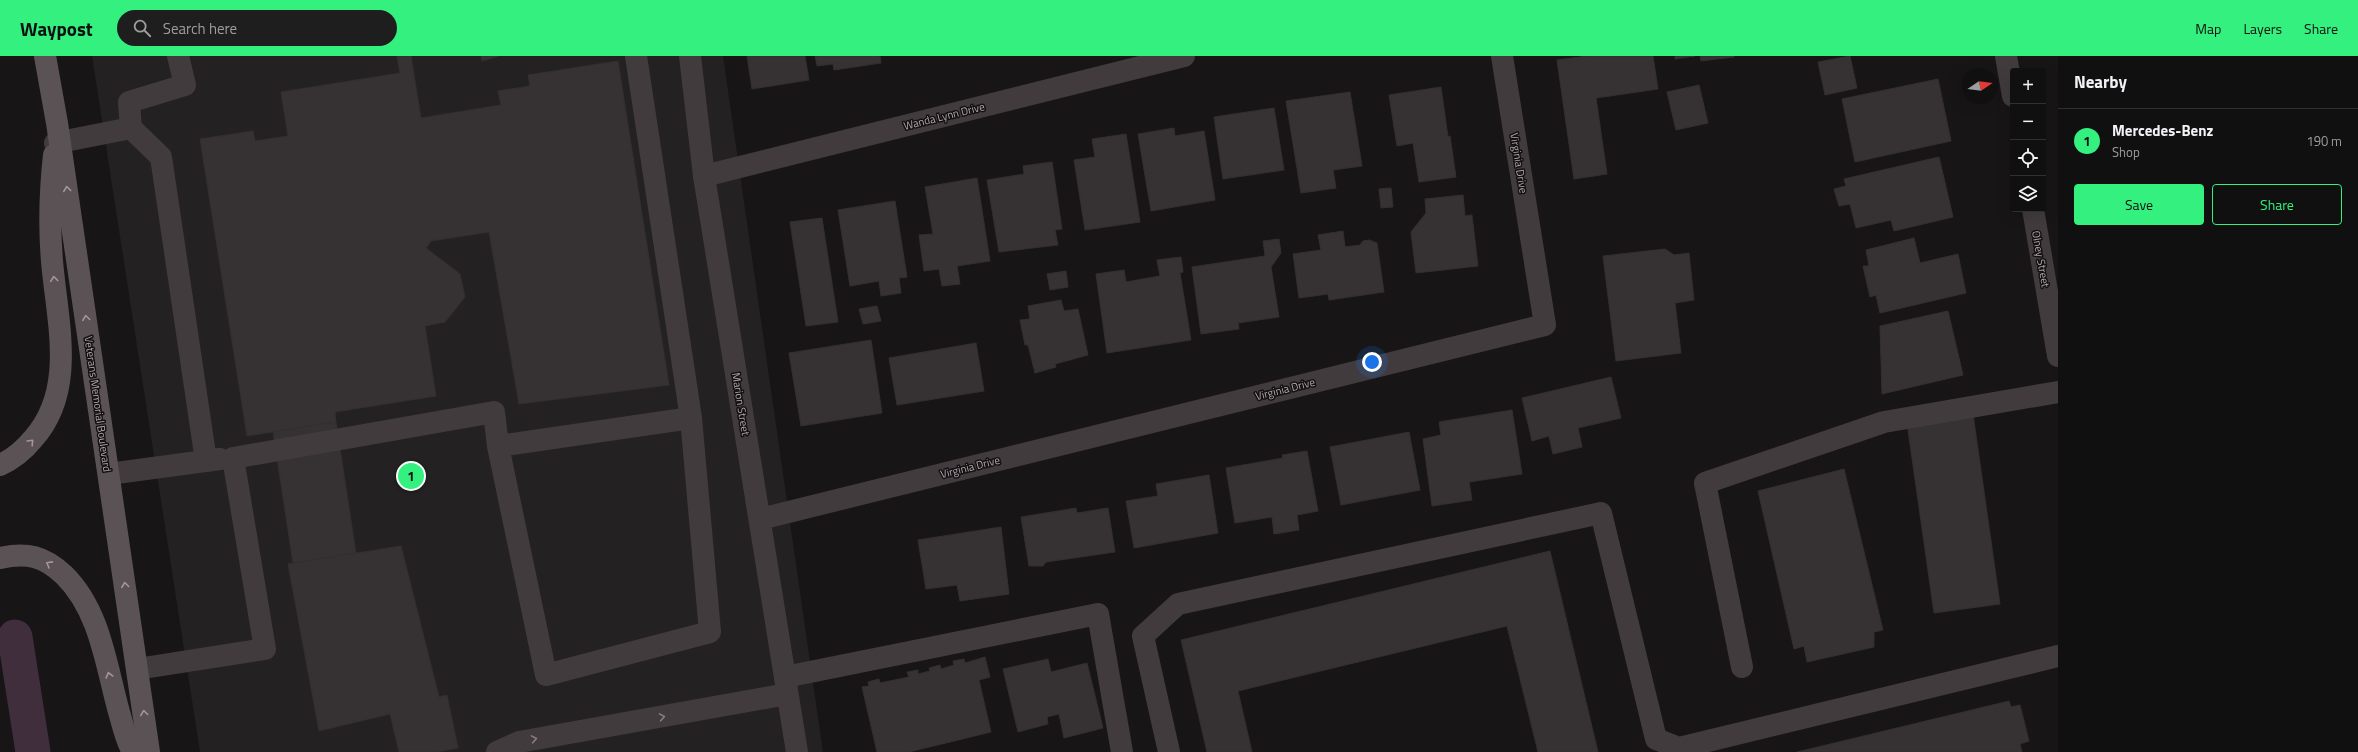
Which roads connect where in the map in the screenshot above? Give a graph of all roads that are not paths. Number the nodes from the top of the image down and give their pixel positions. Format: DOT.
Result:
graph roads {
  1 [pos="45,56"];
  2 [pos="178,56"];
  3 [pos="636,56"];
  4 [pos="690,56"];
  5 [pos="1184,56"];
  6 [pos="1502,56"];
  7 [pos="2006,56"];
  8 [pos="2010,79"];
  9 [pos="131,128"];
  10 [pos="57,137"];
  11 [pos="704,176"];
  12 [pos="2034,212"];
  13 [pos="2058,356"];
  14 [pos="2058,392"];
  15 [pos="691,418"];
  16 [pos="498,446"];
  17 [pos="233,458"];
  18 [pos="206,461"];
  19 [pos="0,465"];
  20 [pos="109,474"];
  21 [pos="760,519"];
  22 [pos="0,558"];
  23 [pos="2058,656"];
  24 [pos="1742,667"];
  25 [pos="137,669"];
  26 [pos="786,686"];
  27 [pos="133,752"];
  28 [pos="149,752"];
  29 [pos="497,752"];
  30 [pos="796,752"];
  31 [pos="1122,752"];
  32 [pos="1169,752"];
  1 -- 10 [label="main road, Veterans Memorial Boulevard"];
  2 -- 9 [label="street"];
  3 -- 15 [label="street"];
  4 -- 11 [label="street, Marion Street"];
  5 -- 11 [label="street, Wanda Lynn Drive"];
  6 -- 21 [label="street, Virginia Drive"];
  7 -- 8 [label="street"];
  9 -- 10 [label="street"];
  9 -- 18 [label="street"];
  19 -- 10 [label="main road, one-way"];
  20 -- 10 [label="main road, Veterans Memorial Boulevard, one-way"];
  11 -- 21 [label="street, Marion Street"];
  12 -- 13 [label="street, Olney Street"];
  14 -- 24 [label="street"];
  15 -- 16 [label="street"];
  15 -- 16 [label="street"];
  16 -- 17 [label="street"];
  17 -- 18 [label="street"];
  17 -- 25 [label="street"];
  18 -- 20 [label="street"];
  25 -- 20 [label="main road, Veterans Memorial Boulevard, one-way"];
  21 -- 26 [label="street, Marion Street"];
  27 -- 22 [label="main road, one-way"];
  23 -- 32 [label="street"];
  28 -- 25 [label="main road, Veterans Memorial Boulevard, one-way"];
  29 -- 26 [label="street, one-way"];
  26 -- 30 [label="street, Marion Street"];
  26 -- 31 [label="street"];
}
